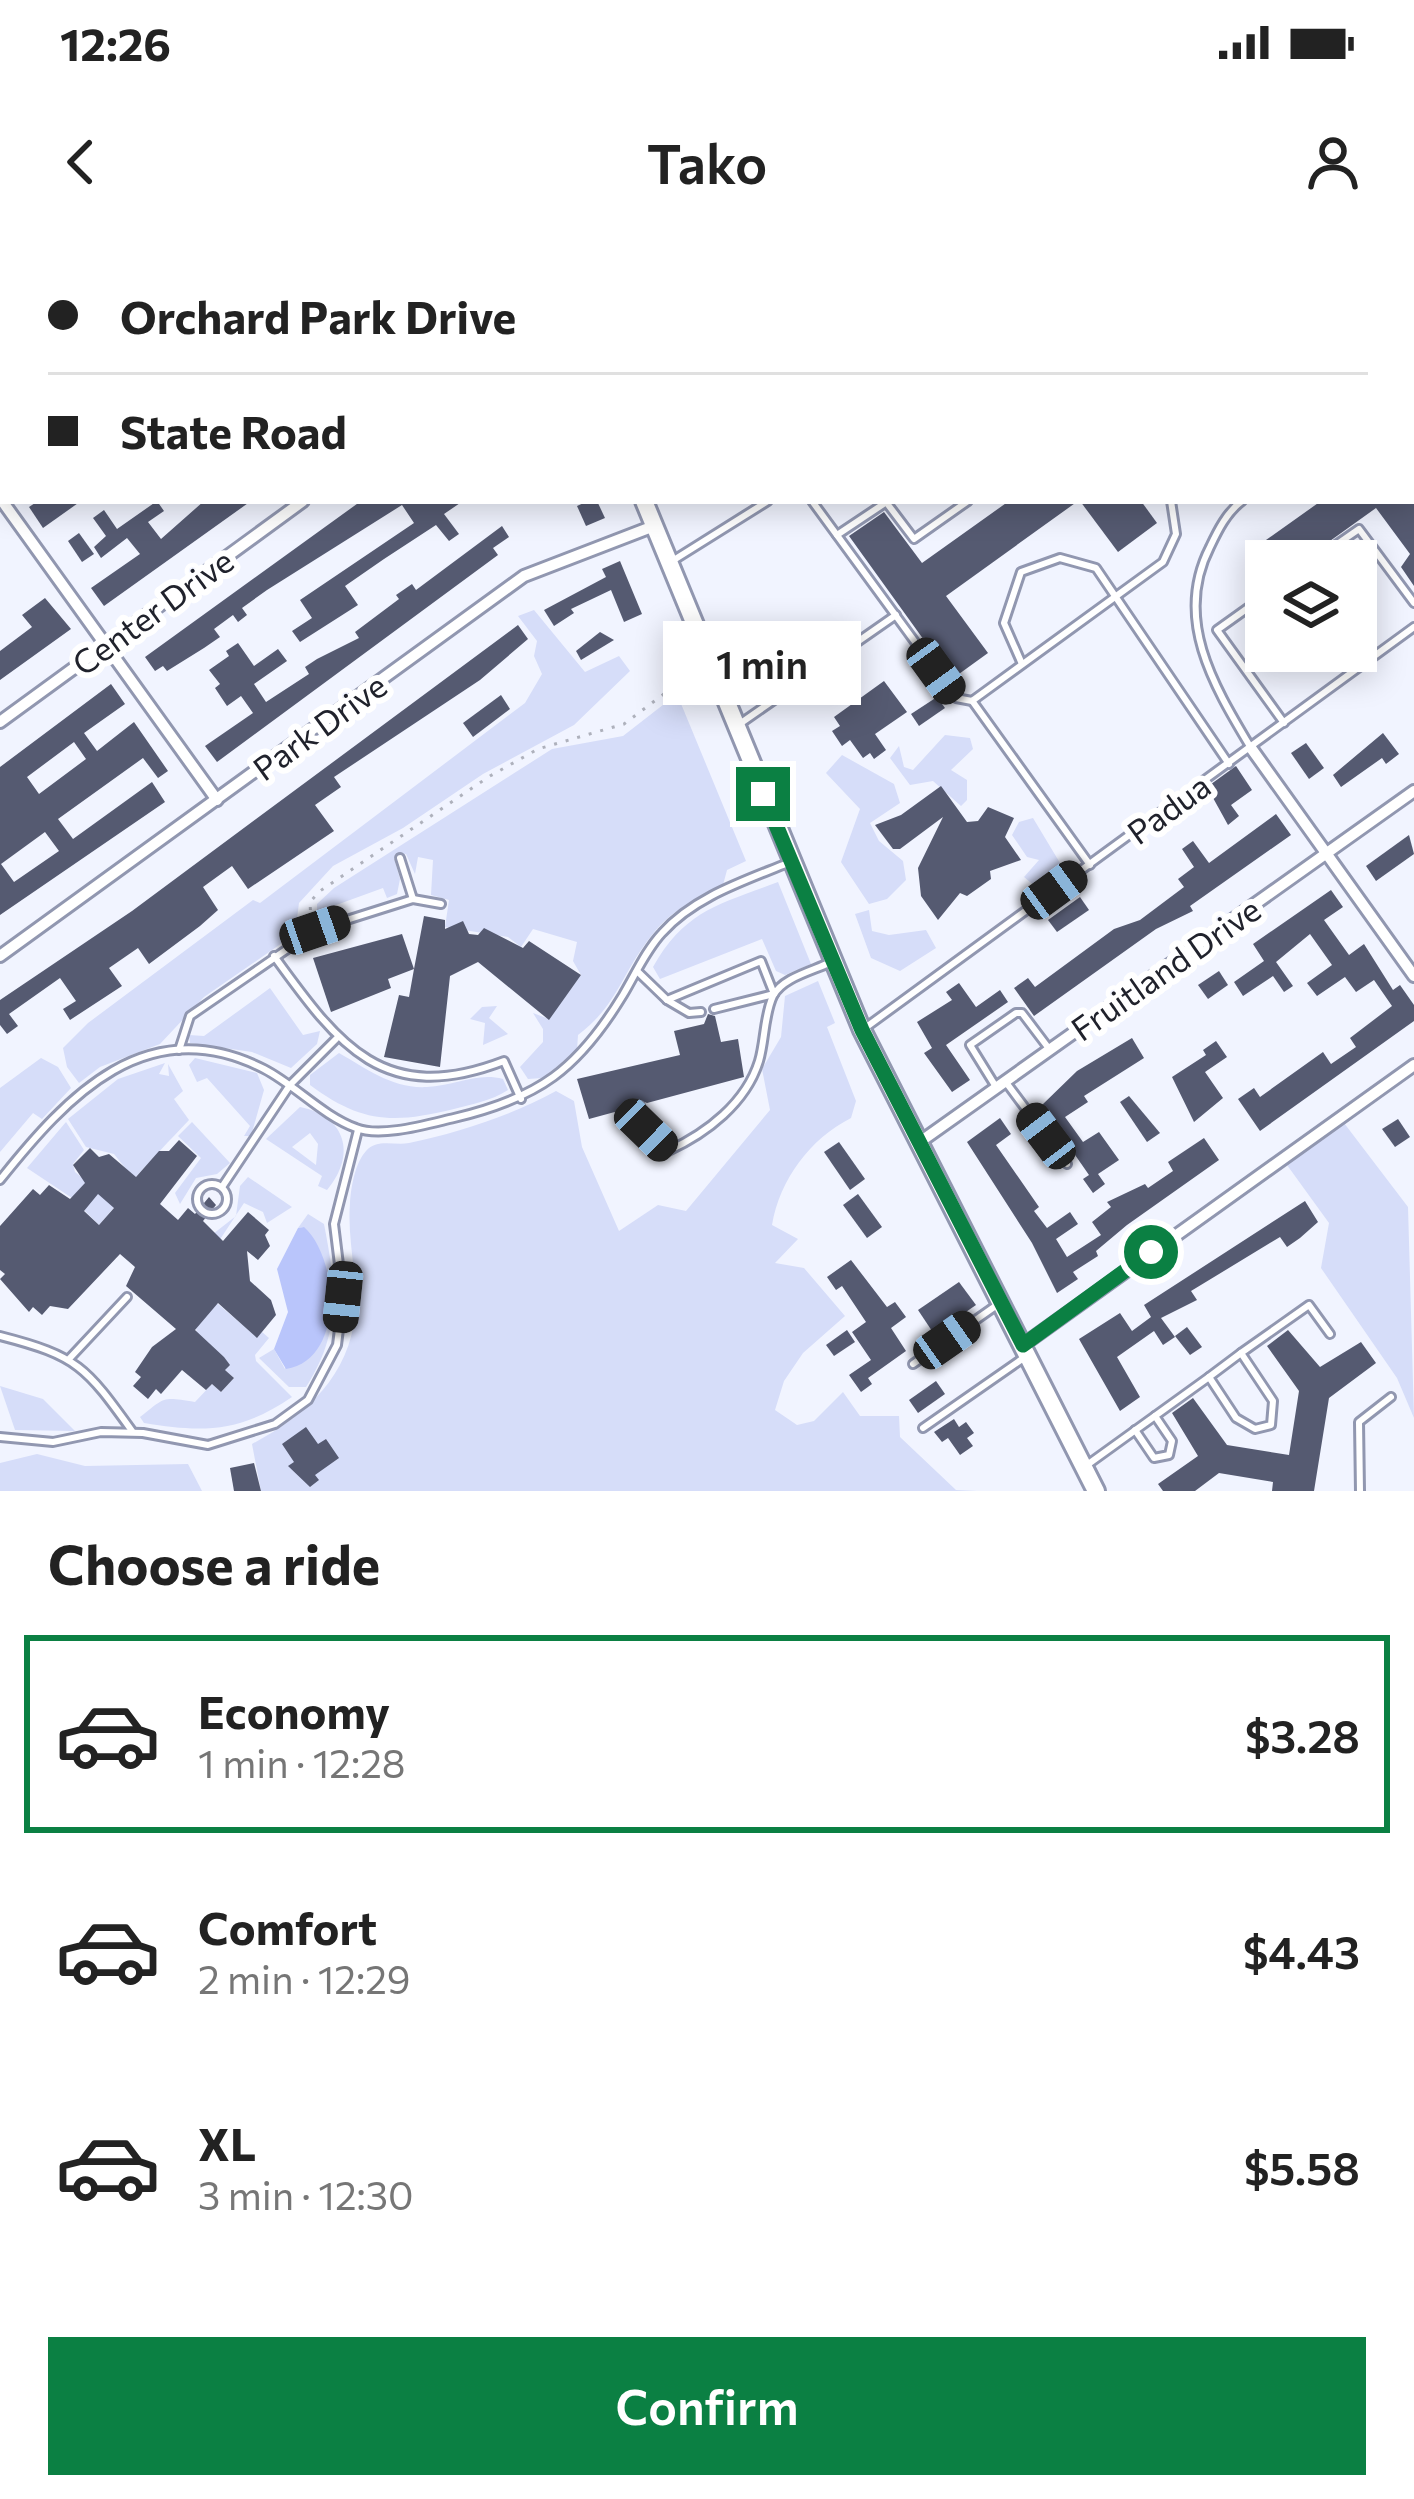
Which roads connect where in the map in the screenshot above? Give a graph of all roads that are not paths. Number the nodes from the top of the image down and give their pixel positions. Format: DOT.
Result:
graph roads {
  1 [pos="4,504"];
  2 [pos="299,504"];
  3 [pos="645,504"];
  4 [pos="763,504"];
  5 [pos="814,504"];
  6 [pos="883,504"];
  7 [pos="889,504"];
  8 [pos="964,504"];
  9 [pos="1171,504"];
  10 [pos="1240,504"];
  11 [pos="654,526"];
  12 [pos="837,535"];
  13 [pos="1343,540"];
  14 [pos="1367,540"];
  15 [pos="1377,554"];
  16 [pos="669,563"];
  17 [pos="1115,598"];
  18 [pos="1414,604"];
  19 [pos="1245,610"];
  20 [pos="896,615"];
  21 [pos="1414,626"];
  22 [pos="104,646"];
  23 [pos="1022,664"];
  24 [pos="1245,670"];
  25 [pos="1247,672"];
  26 [pos="972,701"];
  27 [pos="0,722"];
  28 [pos="1284,723"];
  29 [pos="735,727"];
  30 [pos="1251,748"];
  31 [pos="1229,764"];
  32 [pos="1414,791"];
  33 [pos="218,800"];
  34 [pos="1327,853"];
  35 [pos="400,858"];
  36 [pos="791,862"];
  37 [pos="1090,865"];
  38 [pos="413,899"];
  39 [pos="442,904"];
  40 [pos="0,956"];
  41 [pos="274,956"];
  42 [pos="833,962"];
  43 [pos="638,971"];
  44 [pos="1414,976"];
  45 [pos="773,994"];
  46 [pos="667,1000"];
  47 [pos="714,1010"];
  48 [pos="701,1012"];
  49 [pos="862,1030"];
  50 [pos="336,1039"];
  51 [pos="179,1050"];
  52 [pos="1050,1050"];
  53 [pos="1414,1065"];
  54 [pos="290,1085"];
  55 [pos="1001,1085"];
  56 [pos="520,1099"];
  57 [pos="640,1106"];
  58 [pos="358,1130"];
  59 [pos="917,1144"];
  60 [pos="1066,1164"];
  61 [pos="0,1180"];
  62 [pos="222,1187"];
  63 [pos="128,1298"];
  64 [pos="1000,1303"];
  65 [pos="1330,1334"];
  66 [pos="0,1336"];
  67 [pos="1025,1350"];
  68 [pos="1241,1353"];
  69 [pos="69,1360"];
  70 [pos="914,1364"];
  71 [pos="1208,1377"];
  72 [pos="1391,1397"];
  73 [pos="1155,1416"];
  74 [pos="923,1428"];
  75 [pos="1135,1430"];
  76 [pos="133,1432"];
  77 [pos="0,1437"];
  78 [pos="1084,1467"];
  79 [pos="1096,1491"];
  80 [pos="1360,1491"];
  1 -- 22 [label="street"];
  2 -- 22 [label="street, Center Drive"];
  3 -- 11 [label="main road"];
  4 -- 16 [label="lane"];
  5 -- 12 [label="lane"];
  6 -- 12 [label="lane"];
  7 -- 8 [label="lane"];
  9 -- 17 [label="lane"];
  10 -- 30 [label="lane"];
  11 -- 16 [label="main road"];
  11 -- 33 [label="street, Park Drive"];
  12 -- 20 [label="lane"];
  13 -- 14 [label="lane"];
  15 -- 18 [label="lane"];
  16 -- 29 [label="main road"];
  17 -- 23 [label="lane"];
  17 -- 23 [label="lane"];
  17 -- 31 [label="lane"];
  19 -- 24 [label="lane"];
  20 -- 26 [label="lane"];
  20 -- 29 [label="lane"];
  21 -- 28 [label="lane, Padua"];
  22 -- 27 [label="street, Center Drive"];
  22 -- 33 [label="street"];
  23 -- 26 [label="lane"];
  25 -- 28 [label="lane"];
  26 -- 37 [label="lane"];
  28 -- 30 [label="lane, Padua"];
  29 -- 36 [label="main road"];
  30 -- 31 [label="lane, Padua"];
  30 -- 34 [label="street"];
  31 -- 37 [label="lane, Padua"];
  32 -- 34 [label="street, Fruitland Drive"];
  33 -- 40 [label="street, Park Drive"];
  34 -- 44 [label="street"];
  34 -- 52 [label="street, Fruitland Drive"];
  35 -- 38 [label="lane"];
  36 -- 42 [label="main road"];
  36 -- 43 [label="lane"];
  37 -- 49 [label="lane, Padua"];
  38 -- 39 [label="lane"];
  38 -- 41 [label="lane"];
  41 -- 50 [label="lane"];
  41 -- 51 [label="lane"];
  42 -- 45 [label="lane"];
  42 -- 49 [label="main road"];
  43 -- 46 [label="lane"];
  43 -- 56 [label="lane"];
  45 -- 46 [label="lane"];
  45 -- 47 [label="lane"];
  45 -- 57 [label="lane"];
  46 -- 48 [label="lane"];
  49 -- 59 [label="main road"];
  50 -- 54 [label="lane"];
  50 -- 56 [label="lane"];
  51 -- 54 [label="lane"];
  51 -- 61 [label="lane"];
  52 -- 55 [label="street, Fruitland Drive"];
  52 -- 55 [label="lane"];
  53 -- 67 [label="street"];
  54 -- 58 [label="lane"];
  54 -- 62 [label="lane"];
  55 -- 59 [label="street, Fruitland Drive"];
  55 -- 60 [label="lane"];
  56 -- 58 [label="lane"];
  58 -- 76 [label="lane"];
  59 -- 64 [label="main road"];
  62 -- 62 [label="lane"];
  63 -- 69 [label="lane"];
  64 -- 67 [label="main road"];
  64 -- 70 [label="lane"];
  65 -- 68 [label="lane"];
  66 -- 69 [label="lane"];
  67 -- 74 [label="lane"];
  67 -- 78 [label="main road"];
  68 -- 71 [label="lane"];
  68 -- 71 [label="lane"];
  69 -- 76 [label="lane"];
  71 -- 73 [label="lane"];
  72 -- 80 [label="lane"];
  73 -- 75 [label="lane"];
  73 -- 75 [label="lane"];
  75 -- 78 [label="lane"];
  76 -- 77 [label="lane"];
  78 -- 79 [label="main road"];
}
